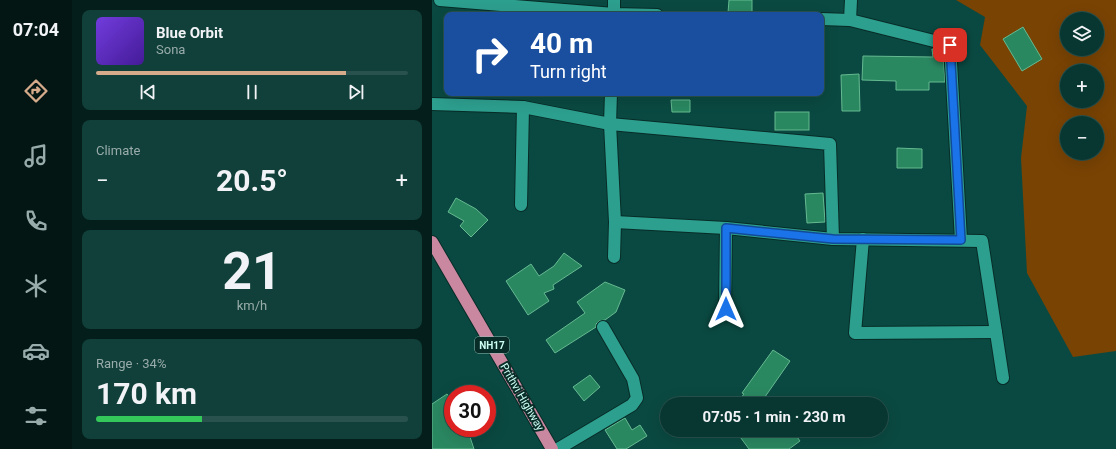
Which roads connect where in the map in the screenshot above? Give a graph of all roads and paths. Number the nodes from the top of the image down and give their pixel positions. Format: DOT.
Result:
graph roads {
  1 [pos="440,0"];
  2 [pos="614,0"];
  3 [pos="851,0"];
  4 [pos="589,12"];
  5 [pos="614,12"];
  6 [pos="824,19"];
  7 [pos="850,20"];
  8 [pos="611,96"];
  9 [pos="432,104"];
  10 [pos="524,107"];
  11 [pos="610,124"];
  12 [pos="521,205"];
  13 [pos="615,222"];
  14 [pos="726,228"];
  15 [pos="833,239"];
  16 [pos="863,239"];
  17 [pos="961,240"];
  18 [pos="432,242"];
  19 [pos="614,257"];
  20 [pos="726,309"];
  21 [pos="603,326"];
  22 [pos="996,332"];
  23 [pos="1002,378"];
  24 [pos="552,449"];
  25 [pos="558,449"];
  1 -- 4 [label="street"];
  2 -- 5 [label="street"];
  3 -- 7 [label="street"];
  6 -- 7 [label="street"];
  7 -- 17 [label="street"];
  8 -- 11 [label="street"];
  9 -- 10 [label="street"];
  10 -- 11 [label="street"];
  10 -- 12 [label="street"];
  11 -- 13 [label="street"];
  11 -- 15 [label="street"];
  13 -- 14 [label="street"];
  13 -- 19 [label="street"];
  14 -- 15 [label="street"];
  14 -- 20 [label="street"];
  15 -- 16 [label="street"];
  16 -- 17 [label="street"];
  16 -- 22 [label="street"];
  17 -- 22 [label="street"];
  18 -- 24 [label="highway, Prithvi Highway / NH17"];
  21 -- 25 [label="street"];
  22 -- 23 [label="street"];
}
